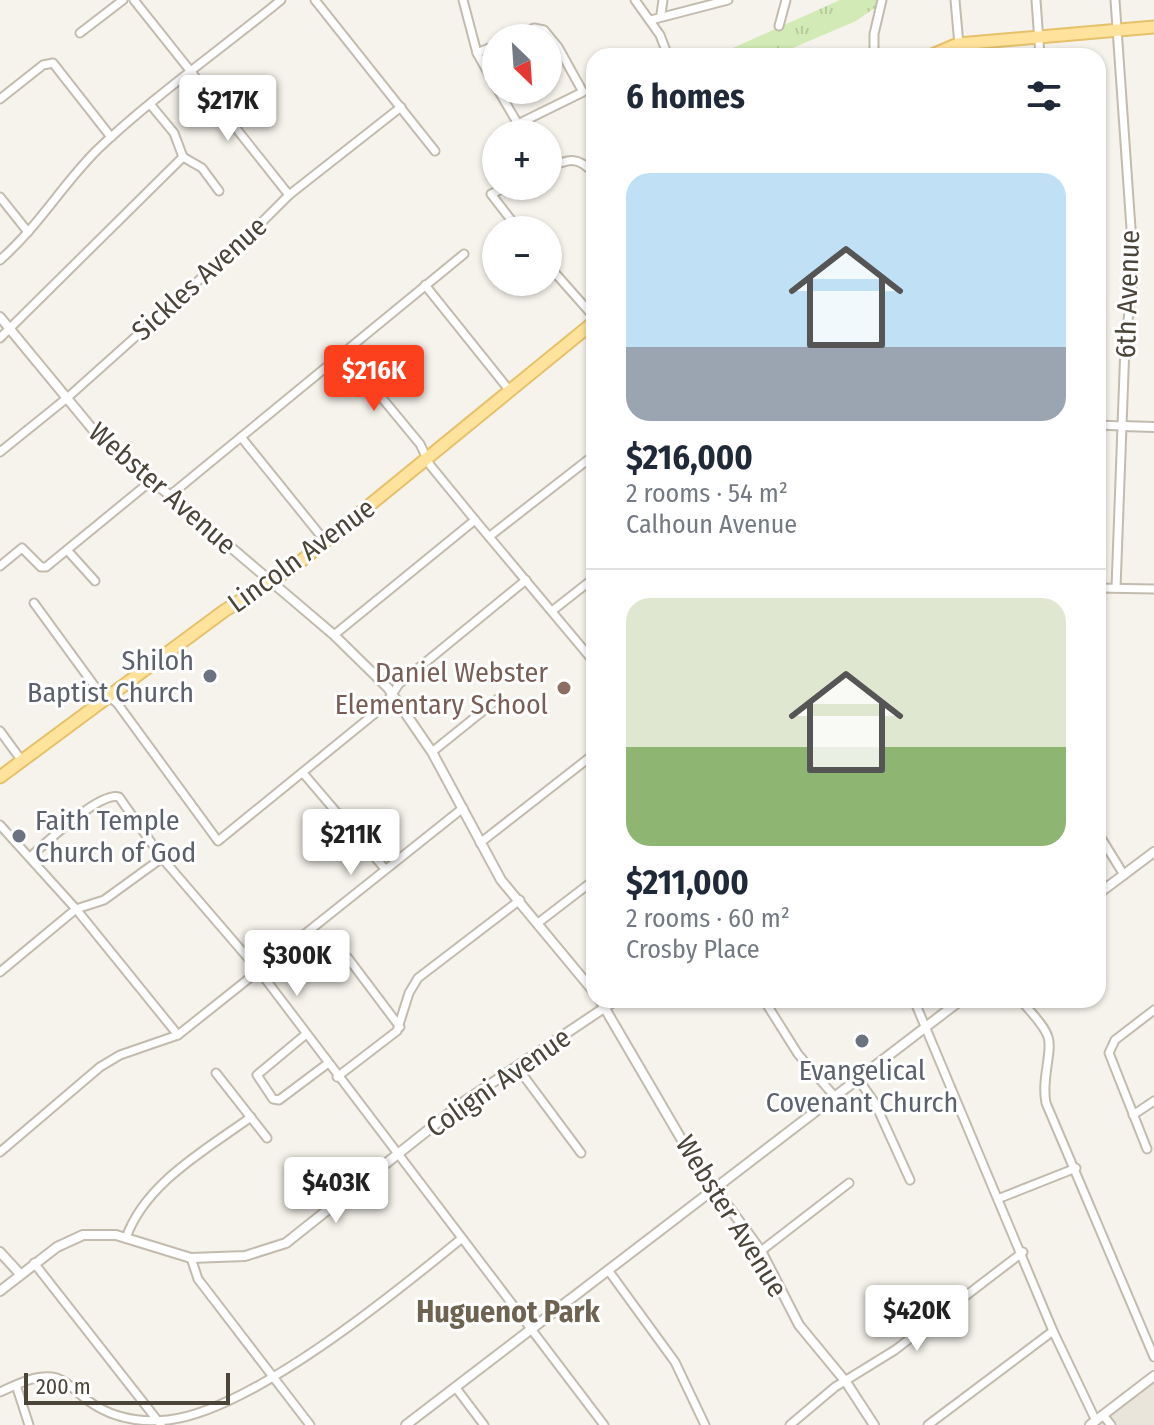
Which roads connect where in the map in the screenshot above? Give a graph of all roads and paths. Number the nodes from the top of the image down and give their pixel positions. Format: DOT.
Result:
graph roads {
  1 [pos="123,0"];
  2 [pos="134,0"];
  3 [pos="281,0"];
  4 [pos="315,0"];
  5 [pos="463,0"];
  6 [pos="635,0"];
  7 [pos="663,0"];
  8 [pos="728,0"];
  9 [pos="786,0"];
  10 [pos="882,0"];
  11 [pos="955,0"];
  12 [pos="1036,0"];
  13 [pos="1115,0"];
  14 [pos="661,14"];
  15 [pos="651,20"];
  16 [pos="779,26"];
  17 [pos="1154,27"];
  18 [pos="1117,29"];
  19 [pos="80,33"];
  20 [pos="1039,37"];
  21 [pos="664,48"];
  22 [pos="874,48"];
  23 [pos="959,48"];
  24 [pos="971,48"];
  25 [pos="1040,48"];
  26 [pos="482,51"];
  27 [pos="477,53"];
  28 [pos="562,54"];
  29 [pos="482,62"];
  30 [pos="192,73"];
  31 [pos="0,99"];
  32 [pos="562,102"];
  33 [pos="150,104"];
  34 [pos="506,104"];
  35 [pos="559,104"];
  36 [pos="401,107"];
  37 [pos="111,137"];
  38 [pos="435,151"];
  39 [pos="183,157"];
  40 [pos="562,163"];
  41 [pos="586,164"];
  42 [pos="219,191"];
  43 [pos="289,195"];
  44 [pos="0,197"];
  45 [pos="496,200"];
  46 [pos="508,216"];
  47 [pos="28,232"];
  48 [pos="464,254"];
  49 [pos="0,260"];
  50 [pos="562,281"];
  51 [pos="425,285"];
  52 [pos="586,310"];
  53 [pos="0,317"];
  54 [pos="586,326"];
  55 [pos="10,328"];
  56 [pos="0,338"];
  57 [pos="344,352"];
  58 [pos="510,391"];
  59 [pos="67,398"];
  60 [pos="1106,425"];
  61 [pos="1122,426"];
  62 [pos="1154,427"];
  63 [pos="241,437"];
  64 [pos="0,452"];
  65 [pos="427,459"];
  66 [pos="586,461"];
  67 [pos="151,481"];
  68 [pos="168,497"];
  69 [pos="475,520"];
  70 [pos="490,536"];
  71 [pos="325,541"];
  72 [pos="68,551"];
  73 [pos="0,566"];
  74 [pos="526,580"];
  75 [pos="95,581"];
  76 [pos="267,581"];
  77 [pos="586,584"];
  78 [pos="1106,588"];
  79 [pos="1116,588"];
  80 [pos="1154,589"];
  81 [pos="34,603"];
  82 [pos="552,611"];
  83 [pos="334,635"];
  84 [pos="586,652"];
  85 [pos="393,694"];
  86 [pos="107,698"];
  87 [pos="499,698"];
  88 [pos="0,731"];
  89 [pos="432,752"];
  90 [pos="586,760"];
  91 [pos="22,761"];
  92 [pos="303,773"];
  93 [pos="0,777"];
  94 [pos="463,808"];
  95 [pos="0,825"];
  96 [pos="480,843"];
  97 [pos="1106,846"];
  98 [pos="1154,852"];
  99 [pos="30,857"];
  100 [pos="162,858"];
  101 [pos="385,869"];
  102 [pos="1124,875"];
  103 [pos="586,886"];
  104 [pos="1106,888"];
  105 [pos="520,900"];
  106 [pos="76,909"];
  107 [pos="538,923"];
  108 [pos="348,958"];
  109 [pos="0,972"];
  110 [pos="260,972"];
  111 [pos="586,982"];
  112 [pos="597,1008"];
  113 [pos="604,1008"];
  114 [pos="769,1008"];
  115 [pos="918,1008"];
  116 [pos="951,1008"];
  117 [pos="1026,1008"];
  118 [pos="1154,1010"];
  119 [pos="927,1026"];
  120 [pos="400,1027"];
  121 [pos="178,1035"];
  122 [pos="305,1035"];
  123 [pos="327,1064"];
  124 [pos="517,1067"];
  125 [pos="216,1073"];
  126 [pos="337,1077"];
  127 [pos="858,1079"];
  128 [pos="835,1097"];
  129 [pos="1154,1101"];
  130 [pos="1133,1115"];
  131 [pos="251,1117"];
  132 [pos="0,1138"];
  133 [pos="267,1138"];
  134 [pos="1147,1149"];
  135 [pos="4,1150"];
  136 [pos="581,1153"];
  137 [pos="397,1155"];
  138 [pos="1076,1168"];
  139 [pos="910,1180"];
  140 [pos="849,1183"];
  141 [pos="713,1189"];
  142 [pos="1000,1198"];
  143 [pos="126,1238"];
  144 [pos="461,1239"];
  145 [pos="761,1251"];
  146 [pos="0,1252"];
  147 [pos="1023,1252"];
  148 [pos="191,1258"];
  149 [pos="34,1263"];
  150 [pos="608,1270"];
  151 [pos="20,1274"];
  152 [pos="0,1291"];
  153 [pos="531,1328"];
  154 [pos="1053,1331"];
  155 [pos="1154,1357"];
  156 [pos="272,1376"];
  157 [pos="1154,1376"];
  158 [pos="846,1382"];
  159 [pos="16,1385"];
  160 [pos="456,1388"];
  161 [pos="0,1392"];
  162 [pos="1096,1420"];
  163 [pos="158,1422"];
  164 [pos="408,1424"];
  165 [pos="29,1425"];
  166 [pos="310,1425"];
  167 [pos="484,1425"];
  168 [pos="604,1425"];
  169 [pos="705,1425"];
  170 [pos="790,1425"];
  171 [pos="874,1425"];
  172 [pos="928,1425"];
  173 [pos="1111,1425"];
  1 -- 19 [label="street"];
  2 -- 30 [label="street"];
  3 -- 30 [label="street"];
  4 -- 36 [label="street"];
  5 -- 27 [label="street"];
  6 -- 15 [label="street"];
  7 -- 14 [label="street"];
  8 -- 14 [label="street"];
  9 -- 16 [label="street"];
  10 -- 22 [label="street"];
  11 -- 23 [label="street"];
  12 -- 20 [label="street"];
  13 -- 18 [label="street, 6th Avenue"];
  14 -- 15 [label="street"];
  15 -- 21 [label="street"];
  17 -- 18 [label="main road"];
  18 -- 20 [label="main road"];
  18 -- 61 [label="street, 6th Avenue"];
  20 -- 24 [label="main road"];
  20 -- 25 [label="street"];
  26 -- 27 [label="street"];
  27 -- 29 [label="street"];
  28 -- 32 [label="street"];
  30 -- 33 [label="street"];
  30 -- 43 [label="street"];
  31 -- 37 [label="street"];
  33 -- 37 [label="street"];
  33 -- 39 [label="street"];
  34 -- 35 [label="street"];
  36 -- 38 [label="street"];
  36 -- 43 [label="street, Sickles Avenue"];
  37 -- 47 [label="street"];
  39 -- 42 [label="street"];
  39 -- 55 [label="street"];
  40 -- 41 [label="street"];
  43 -- 59 [label="street, Sickles Avenue"];
  44 -- 47 [label="street"];
  45 -- 46 [label="street"];
  47 -- 49 [label="street"];
  48 -- 51 [label="street"];
  50 -- 52 [label="street"];
  51 -- 57 [label="street"];
  51 -- 58 [label="street"];
  53 -- 55 [label="street, Webster Avenue"];
  54 -- 58 [label="main road, Lincoln Avenue"];
  55 -- 56 [label="street"];
  55 -- 59 [label="street, Webster Avenue"];
  57 -- 63 [label="street"];
  57 -- 65 [label="street"];
  58 -- 65 [label="main road, Lincoln Avenue"];
  59 -- 64 [label="street, Sickles Avenue"];
  59 -- 67 [label="street, Webster Avenue"];
  60 -- 61 [label="street"];
  61 -- 62 [label="street"];
  61 -- 79 [label="street, 6th Avenue"];
  63 -- 68 [label="street"];
  63 -- 71 [label="street"];
  65 -- 69 [label="street"];
  65 -- 71 [label="main road, Lincoln Avenue"];
  66 -- 70 [label="street"];
  67 -- 68 [label="street, Webster Avenue"];
  67 -- 72 [label="street"];
  68 -- 76 [label="street, Webster Avenue"];
  69 -- 70 [label="street"];
  69 -- 83 [label="street"];
  70 -- 74 [label="street"];
  71 -- 76 [label="main road, Lincoln Avenue"];
  72 -- 73 [label="street"];
  72 -- 75 [label="street"];
  74 -- 82 [label="street"];
  74 -- 85 [label="street"];
  76 -- 83 [label="street, Webster Avenue"];
  76 -- 86 [label="main road, Lincoln Avenue"];
  77 -- 82 [label="street"];
  78 -- 79 [label="street"];
  79 -- 80 [label="street"];
  81 -- 86 [label="street"];
  82 -- 84 [label="street"];
  83 -- 85 [label="street, Webster Avenue"];
  85 -- 89 [label="street, Webster Avenue"];
  85 -- 92 [label="street"];
  86 -- 91 [label="main road, Lincoln Avenue"];
  86 -- 92 [label="street"];
  87 -- 89 [label="street"];
  88 -- 91 [label="street"];
  89 -- 94 [label="street, Webster Avenue"];
  90 -- 96 [label="street"];
  91 -- 93 [label="main road, Lincoln Avenue"];
  92 -- 101 [label="street"];
  94 -- 96 [label="street, Webster Avenue"];
  94 -- 101 [label="street"];
  95 -- 99 [label="street"];
  96 -- 105 [label="street, Webster Avenue"];
  97 -- 102 [label="street"];
  98 -- 102 [label="street"];
  99 -- 100 [label="street"];
  99 -- 106 [label="street"];
  100 -- 106 [label="street"];
  100 -- 110 [label="street"];
  101 -- 110 [label="street"];
  102 -- 104 [label="street"];
  103 -- 107 [label="street"];
  105 -- 107 [label="street, Webster Avenue"];
  105 -- 120 [label="street"];
  106 -- 109 [label="street"];
  106 -- 121 [label="street"];
  107 -- 111 [label="street, Webster Avenue"];
  108 -- 120 [label="street"];
  110 -- 121 [label="street"];
  110 -- 122 [label="street"];
  112 -- 124 [label="street, Coligni Avenue"];
  113 -- 141 [label="street, Webster Avenue"];
  114 -- 128 [label="street"];
  115 -- 119 [label="street"];
  116 -- 119 [label="street"];
  117 -- 138 [label="street"];
  118 -- 130 [label="street"];
  119 -- 127 [label="street"];
  119 -- 142 [label="street"];
  120 -- 126 [label="street"];
  121 -- 135 [label="street"];
  122 -- 123 [label="street"];
  122 -- 123 [label="street"];
  123 -- 126 [label="street"];
  124 -- 136 [label="street"];
  124 -- 137 [label="street, Coligni Avenue"];
  125 -- 131 [label="street"];
  126 -- 137 [label="street"];
  127 -- 128 [label="street"];
  127 -- 139 [label="street"];
  128 -- 141 [label="street"];
  129 -- 130 [label="street"];
  130 -- 134 [label="street"];
  131 -- 133 [label="street"];
  131 -- 143 [label="street"];
  132 -- 135 [label="street"];
  137 -- 144 [label="street"];
  137 -- 148 [label="street, Coligni Avenue"];
  138 -- 142 [label="street"];
  138 -- 155 [label="street"];
  140 -- 145 [label="street"];
  141 -- 145 [label="street, Webster Avenue"];
  141 -- 150 [label="street"];
  142 -- 147 [label="street"];
  143 -- 148 [label="street, Coligni Avenue"];
  143 -- 149 [label="street, Coligni Avenue"];
  144 -- 153 [label="street"];
  144 -- 156 [label="street"];
  145 -- 158 [label="street, Webster Avenue"];
  146 -- 151 [label="street"];
  147 -- 154 [label="street"];
  147 -- 158 [label="street"];
  148 -- 156 [label="street"];
  149 -- 151 [label="street, Coligni Avenue"];
  149 -- 163 [label="street"];
  150 -- 153 [label="street"];
  150 -- 169 [label="street"];
  151 -- 152 [label="street, Coligni Avenue"];
  153 -- 160 [label="street"];
  153 -- 168 [label="street"];
  154 -- 162 [label="street"];
  154 -- 172 [label="street"];
  156 -- 163 [label="street"];
  156 -- 166 [label="street"];
  157 -- 162 [label="street"];
  158 -- 170 [label="street"];
  158 -- 171 [label="street, Webster Avenue"];
  159 -- 161 [label="street"];
  159 -- 163 [label="street"];
  159 -- 165 [label="street"];
  160 -- 164 [label="street"];
  160 -- 167 [label="street"];
  162 -- 173 [label="street"];
}
